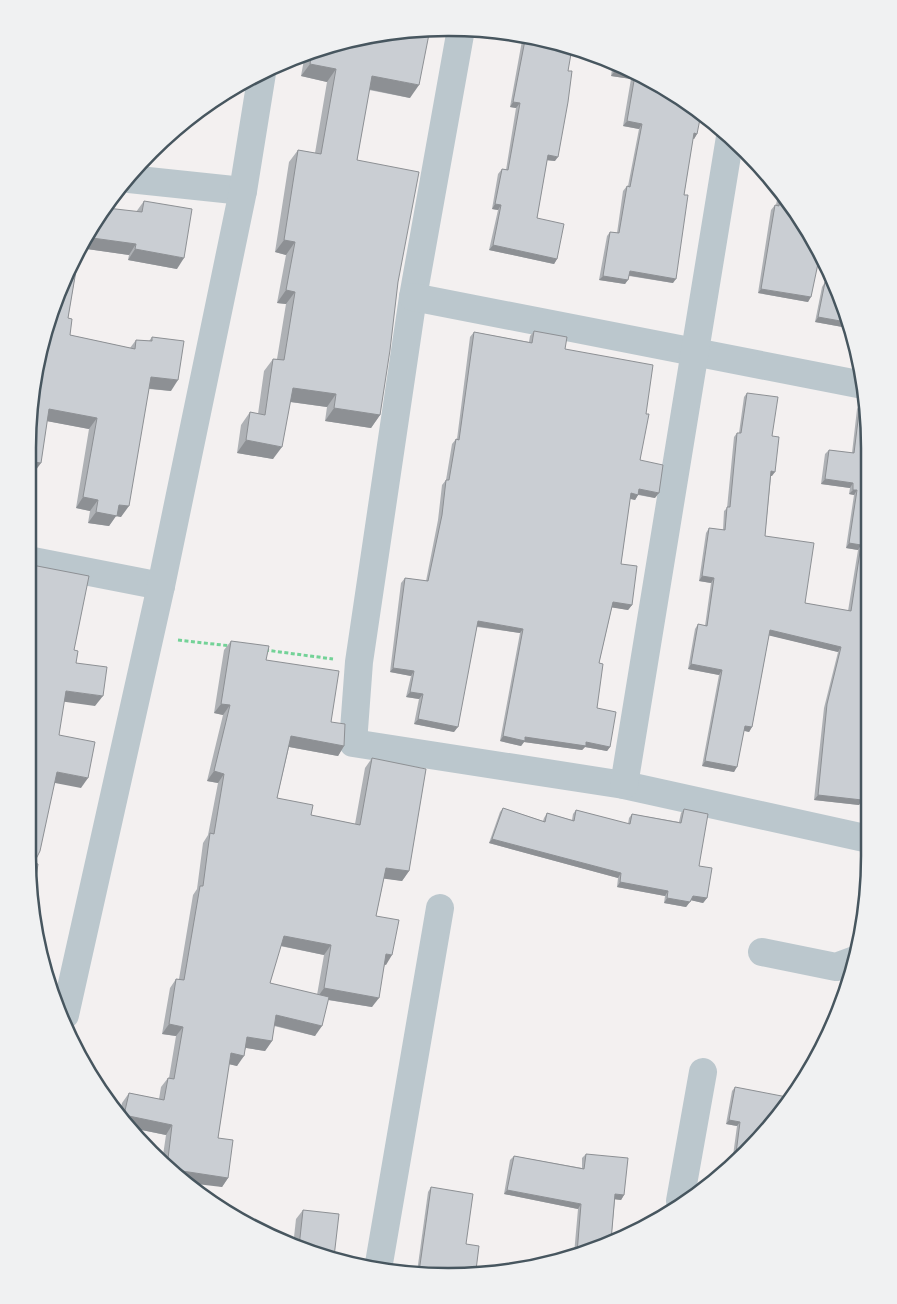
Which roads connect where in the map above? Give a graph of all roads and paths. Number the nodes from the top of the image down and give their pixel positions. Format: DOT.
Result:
graph roads {
  1 [pos="460,36"];
  2 [pos="261,82"];
  3 [pos="728,147"];
  4 [pos="137,180"];
  5 [pos="243,191"];
  6 [pos="413,297"];
  7 [pos="694,353"];
  8 [pos="855,384"];
  9 [pos="36,562"];
  10 [pos="161,586"];
  11 [pos="150,636"];
  12 [pos="236,647"];
  13 [pos="264,650"];
  14 [pos="360,662"];
  15 [pos="624,785"];
  16 [pos="861,837"];
  17 [pos="440,908"];
  18 [pos="762,952"];
  19 [pos="847,962"];
  20 [pos="66,1009"];
  21 [pos="703,1072"];
  22 [pos="681,1196"];
  23 [pos="379,1262"];
  1 -- 6 [label="street"];
  2 -- 5 [label="street"];
  3 -- 7 [label="street"];
  4 -- 5 [label="street"];
  5 -- 10 [label="street"];
  6 -- 7 [label="street"];
  6 -- 14 [label="street"];
  7 -- 8 [label="street"];
  7 -- 15 [label="street"];
  9 -- 10 [label="street"];
  10 -- 11 [label="street"];
  11 -- 12 [label="path"];
  11 -- 20 [label="street"];
  13 -- 14 [label="path"];
  14 -- 15 [label="street"];
  15 -- 16 [label="street"];
  17 -- 23 [label="street"];
  18 -- 19 [label="street"];
  21 -- 22 [label="street"];
}
